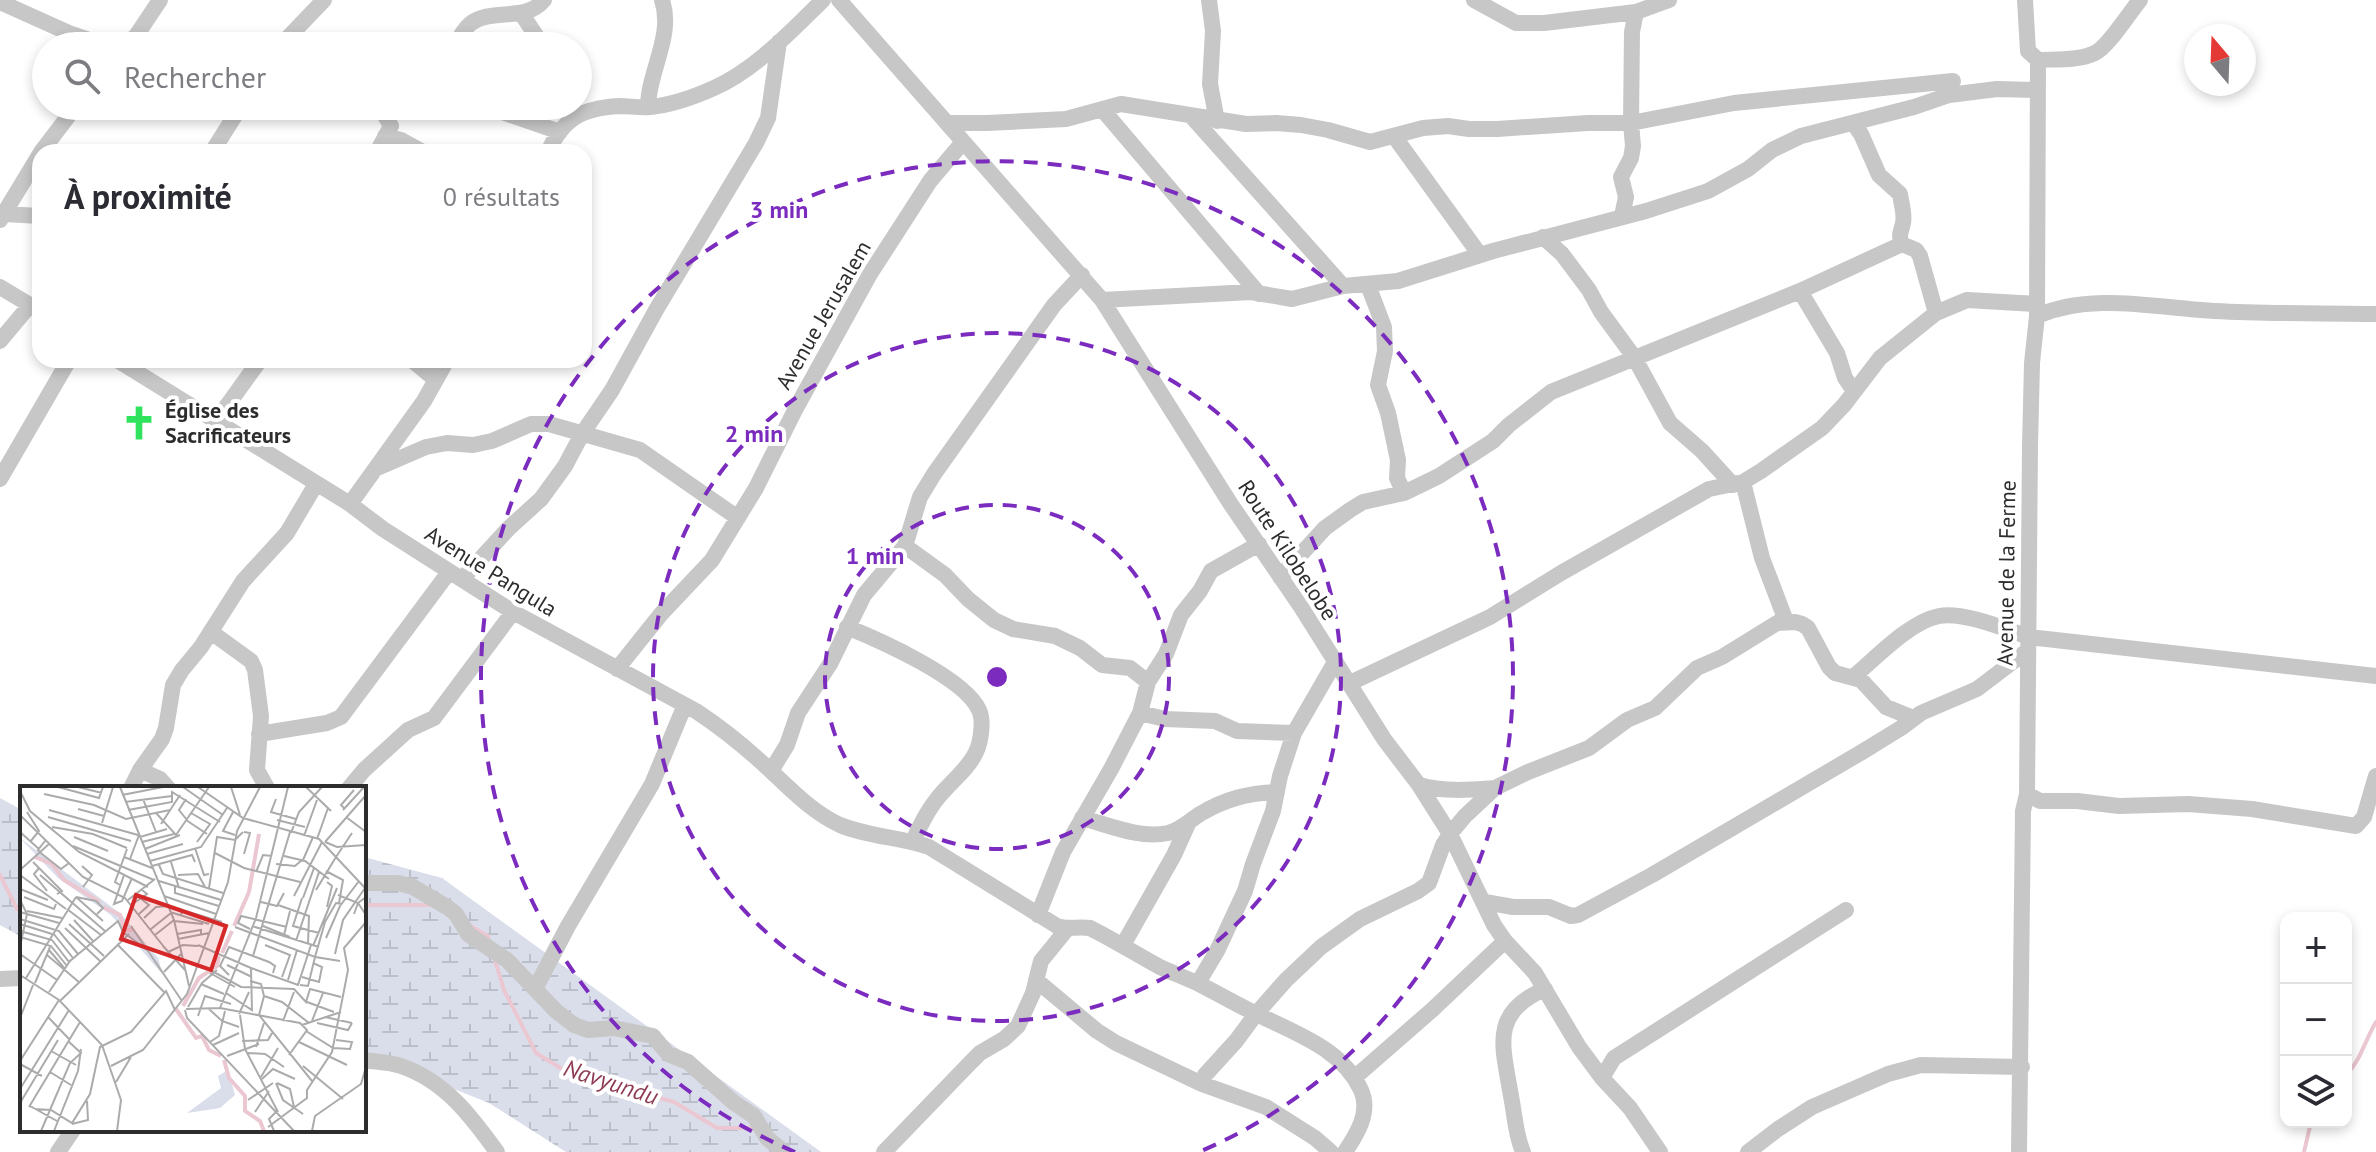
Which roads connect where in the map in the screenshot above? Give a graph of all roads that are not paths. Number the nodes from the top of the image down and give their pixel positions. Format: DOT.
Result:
graph roads {
  1 [pos="160,0"];
  2 [pos="324,0"];
  3 [pos="544,0"];
  4 [pos="662,0"];
  5 [pos="823,0"];
  6 [pos="839,0"];
  7 [pos="1209,0"];
  8 [pos="1474,0"];
  9 [pos="1669,0"];
  10 [pos="2025,0"];
  11 [pos="2140,0"];
  12 [pos="0,2"];
  13 [pos="1636,12"];
  14 [pos="521,13"];
  15 [pos="67,32"];
  16 [pos="139,32"];
  17 [pos="293,32"];
  18 [pos="464,32"];
  19 [pos="534,32"];
  20 [pos="779,42"];
  21 [pos="2038,60"];
  22 [pos="1953,81"];
  23 [pos="2037,90"];
  24 [pos="592,105"];
  25 [pos="648,107"];
  26 [pos="1102,109"];
  27 [pos="1192,117"];
  28 [pos="66,120"];
  29 [pos="232,120"];
  30 [pos="388,120"];
  31 [pos="525,120"];
  32 [pos="569,120"];
  33 [pos="1217,121"];
  34 [pos="947,123"];
  35 [pos="1631,123"];
  36 [pos="1853,123"];
  37 [pos="560,132"];
  38 [pos="385,136"];
  39 [pos="1394,136"];
  40 [pos="963,142"];
  41 [pos="48,144"];
  42 [pos="217,144"];
  43 [pos="381,144"];
  44 [pos="408,144"];
  45 [pos="553,144"];
  46 [pos="32,168"];
  47 [pos="32,216"];
  48 [pos="1622,216"];
  49 [pos="2,217"];
  50 [pos="1543,237"];
  51 [pos="1902,244"];
  52 [pos="1480,255"];
  53 [pos="1082,275"];
  54 [pos="1368,285"];
  55 [pos="1343,286"];
  56 [pos="0,287"];
  57 [pos="1800,291"];
  58 [pos="1259,294"];
  59 [pos="1102,300"];
  60 [pos="32,306"];
  61 [pos="2036,310"];
  62 [pos="32,311"];
  63 [pos="1936,313"];
  64 [pos="2376,314"];
  65 [pos="0,341"];
  66 [pos="1634,357"];
  67 [pos="64,368"];
  68 [pos="130,368"];
  69 [pos="254,368"];
  70 [pos="422,368"];
  71 [pos="443,368"];
  72 [pos="436,380"];
  73 [pos="1854,391"];
  74 [pos="216,421"];
  75 [pos="582,434"];
  76 [pos="375,469"];
  77 [pos="0,479"];
  78 [pos="1738,483"];
  79 [pos="316,484"];
  80 [pos="1404,493"];
  81 [pos="350,504"];
  82 [pos="738,518"];
  83 [pos="1259,544"];
  84 [pos="905,546"];
  85 [pos="456,575"];
  86 [pos="1280,577"];
  87 [pos="513,612"];
  88 [pos="1786,621"];
  89 [pos="847,627"];
  90 [pos="211,632"];
  91 [pos="2028,644"];
  92 [pos="1335,662"];
  93 [pos="617,669"];
  94 [pos="2376,676"];
  95 [pos="1853,677"];
  96 [pos="1148,682"];
  97 [pos="1350,683"];
  98 [pos="684,707"];
  99 [pos="1140,713"];
  100 [pos="1913,718"];
  101 [pos="1294,733"];
  102 [pos="259,734"];
  103 [pos="140,770"];
  104 [pos="771,771"];
  105 [pos="2376,776"];
  106 [pos="1419,785"];
  107 [pos="132,786"];
  108 [pos="166,786"];
  109 [pos="266,786"];
  110 [pos="351,786"];
  111 [pos="1495,788"];
  112 [pos="1277,792"];
  113 [pos="2030,802"];
  114 [pos="1082,818"];
  115 [pos="1188,824"];
  116 [pos="1450,834"];
  117 [pos="913,841"];
  118 [pos="366,883"];
  119 [pos="1485,902"];
  120 [pos="1846,910"];
  121 [pos="1038,915"];
  122 [pos="1067,929"];
  123 [pos="1505,941"];
  124 [pos="1123,945"];
  125 [pos="20,978"];
  126 [pos="0,979"];
  127 [pos="1036,980"];
  128 [pos="1198,983"];
  129 [pos="535,989"];
  130 [pos="1545,989"];
  131 [pos="1256,1014"];
  132 [pos="366,1060"];
  133 [pos="2022,1067"];
  134 [pos="1354,1078"];
  135 [pos="1602,1078"];
  136 [pos="1202,1084"];
  137 [pos="72,1132"];
  138 [pos="58,1152"];
  139 [pos="497,1152"];
  140 [pos="784,1152"];
  141 [pos="884,1152"];
  142 [pos="1331,1152"];
  143 [pos="1345,1152"];
  144 [pos="1523,1152"];
  145 [pos="1660,1152"];
  146 [pos="1748,1152"];
  147 [pos="2019,1152"];
  1 -- 16 [label="street"];
  2 -- 17 [label="street"];
  3 -- 14 [label="street"];
  4 -- 25 [label="street"];
  5 -- 20 [label="street"];
  6 -- 34 [label="street, Route Kilobelobe"];
  7 -- 33 [label="street"];
  8 -- 13 [label="street"];
  9 -- 13 [label="street"];
  10 -- 21 [label="street, Avenue de la Ferme"];
  11 -- 21 [label="street"];
  12 -- 15 [label="street"];
  13 -- 35 [label="street"];
  14 -- 18 [label="street"];
  14 -- 19 [label="street"];
  20 -- 25 [label="street"];
  20 -- 75 [label="street"];
  21 -- 23 [label="street, Avenue de la Ferme"];
  22 -- 35 [label="street"];
  23 -- 36 [label="street"];
  23 -- 61 [label="street, Avenue de la Ferme"];
  24 -- 25 [label="street"];
  26 -- 27 [label="street"];
  26 -- 34 [label="street"];
  26 -- 58 [label="street"];
  27 -- 33 [label="street"];
  27 -- 55 [label="street"];
  28 -- 41 [label="street"];
  29 -- 42 [label="street"];
  30 -- 38 [label="street"];
  31 -- 37 [label="street"];
  32 -- 37 [label="street"];
  33 -- 39 [label="street"];
  34 -- 40 [label="street, Route Kilobelobe"];
  35 -- 39 [label="street"];
  35 -- 48 [label="street"];
  36 -- 48 [label="street"];
  36 -- 51 [label="street"];
  37 -- 45 [label="street"];
  38 -- 43 [label="street"];
  38 -- 44 [label="street"];
  39 -- 52 [label="street"];
  40 -- 53 [label="street, Route Kilobelobe"];
  40 -- 82 [label="street, Avenue Jerusalem"];
  46 -- 49 [label="street"];
  47 -- 49 [label="street"];
  48 -- 50 [label="street"];
  50 -- 52 [label="street"];
  50 -- 66 [label="street"];
  51 -- 57 [label="street"];
  51 -- 63 [label="street"];
  52 -- 54 [label="street"];
  53 -- 59 [label="street, Route Kilobelobe"];
  53 -- 84 [label="street"];
  54 -- 55 [label="street"];
  54 -- 80 [label="street"];
  55 -- 58 [label="street"];
  56 -- 60 [label="street"];
  57 -- 66 [label="street"];
  57 -- 73 [label="street"];
  58 -- 59 [label="street"];
  59 -- 83 [label="street, Route Kilobelobe"];
  61 -- 63 [label="street"];
  61 -- 64 [label="street"];
  61 -- 91 [label="street, Avenue de la Ferme"];
  62 -- 65 [label="street"];
  63 -- 73 [label="street"];
  66 -- 78 [label="street"];
  66 -- 80 [label="street"];
  67 -- 77 [label="street"];
  68 -- 74 [label="street, Avenue Pangula"];
  69 -- 74 [label="street"];
  70 -- 72 [label="street"];
  71 -- 72 [label="street"];
  72 -- 76 [label="street"];
  73 -- 78 [label="street"];
  74 -- 79 [label="street, Avenue Pangula"];
  75 -- 76 [label="street"];
  75 -- 82 [label="street"];
  75 -- 85 [label="street"];
  76 -- 81 [label="street"];
  78 -- 88 [label="street"];
  78 -- 97 [label="street"];
  79 -- 81 [label="street, Avenue Pangula"];
  79 -- 90 [label="street"];
  80 -- 86 [label="street"];
  81 -- 85 [label="street, Avenue Pangula"];
  82 -- 93 [label="street, Avenue Jerusalem"];
  83 -- 86 [label="street, Route Kilobelobe"];
  83 -- 96 [label="street"];
  84 -- 89 [label="street"];
  84 -- 96 [label="street"];
  85 -- 87 [label="street, Avenue Pangula"];
  85 -- 102 [label="street"];
  86 -- 92 [label="street, Route Kilobelobe"];
  87 -- 93 [label="street, Avenue Pangula"];
  87 -- 110 [label="street"];
  88 -- 95 [label="street"];
  88 -- 111 [label="street"];
  89 -- 104 [label="street"];
  89 -- 117 [label="street"];
  90 -- 102 [label="street"];
  90 -- 103 [label="street"];
  91 -- 94 [label="street"];
  91 -- 95 [label="street"];
  91 -- 100 [label="street"];
  91 -- 113 [label="street, Avenue de la Ferme"];
  92 -- 97 [label="street, Route Kilobelobe"];
  92 -- 101 [label="street"];
  93 -- 98 [label="street, Avenue Pangula"];
  95 -- 100 [label="street"];
  96 -- 99 [label="street"];
  97 -- 106 [label="street, Route Kilobelobe"];
  98 -- 104 [label="street, Avenue Pangula"];
  98 -- 129 [label="street"];
  99 -- 101 [label="street"];
  99 -- 114 [label="street"];
  100 -- 119 [label="street"];
  101 -- 112 [label="street"];
  102 -- 109 [label="street"];
  103 -- 107 [label="street"];
  103 -- 108 [label="street"];
  104 -- 117 [label="street, Avenue Pangula"];
  105 -- 113 [label="street"];
  106 -- 111 [label="street"];
  106 -- 116 [label="street, Route Kilobelobe"];
  111 -- 116 [label="street"];
  112 -- 115 [label="street"];
  112 -- 128 [label="street"];
  113 -- 133 [label="street, Avenue de la Ferme"];
  114 -- 115 [label="street"];
  114 -- 121 [label="street"];
  115 -- 124 [label="street"];
  116 -- 119 [label="street, Route Kilobelobe"];
  116 -- 131 [label="street"];
  117 -- 121 [label="street"];
  118 -- 129 [label="street"];
  119 -- 123 [label="street, Route Kilobelobe"];
  120 -- 135 [label="street"];
  121 -- 122 [label="street"];
  122 -- 124 [label="street"];
  122 -- 127 [label="street"];
  123 -- 130 [label="street, Route Kilobelobe"];
  123 -- 134 [label="street"];
  124 -- 128 [label="street"];
  125 -- 126 [label="street"];
  127 -- 136 [label="street"];
  127 -- 141 [label="street"];
  128 -- 131 [label="street"];
  129 -- 140 [label="street"];
  130 -- 135 [label="street, Route Kilobelobe"];
  130 -- 144 [label="street"];
  131 -- 134 [label="street"];
  131 -- 136 [label="street"];
  132 -- 139 [label="street"];
  133 -- 146 [label="street"];
  133 -- 147 [label="street, Avenue de la Ferme"];
  134 -- 143 [label="street"];
  135 -- 145 [label="street, Route Kilobelobe"];
  136 -- 142 [label="street"];
  137 -- 138 [label="street"];
}
